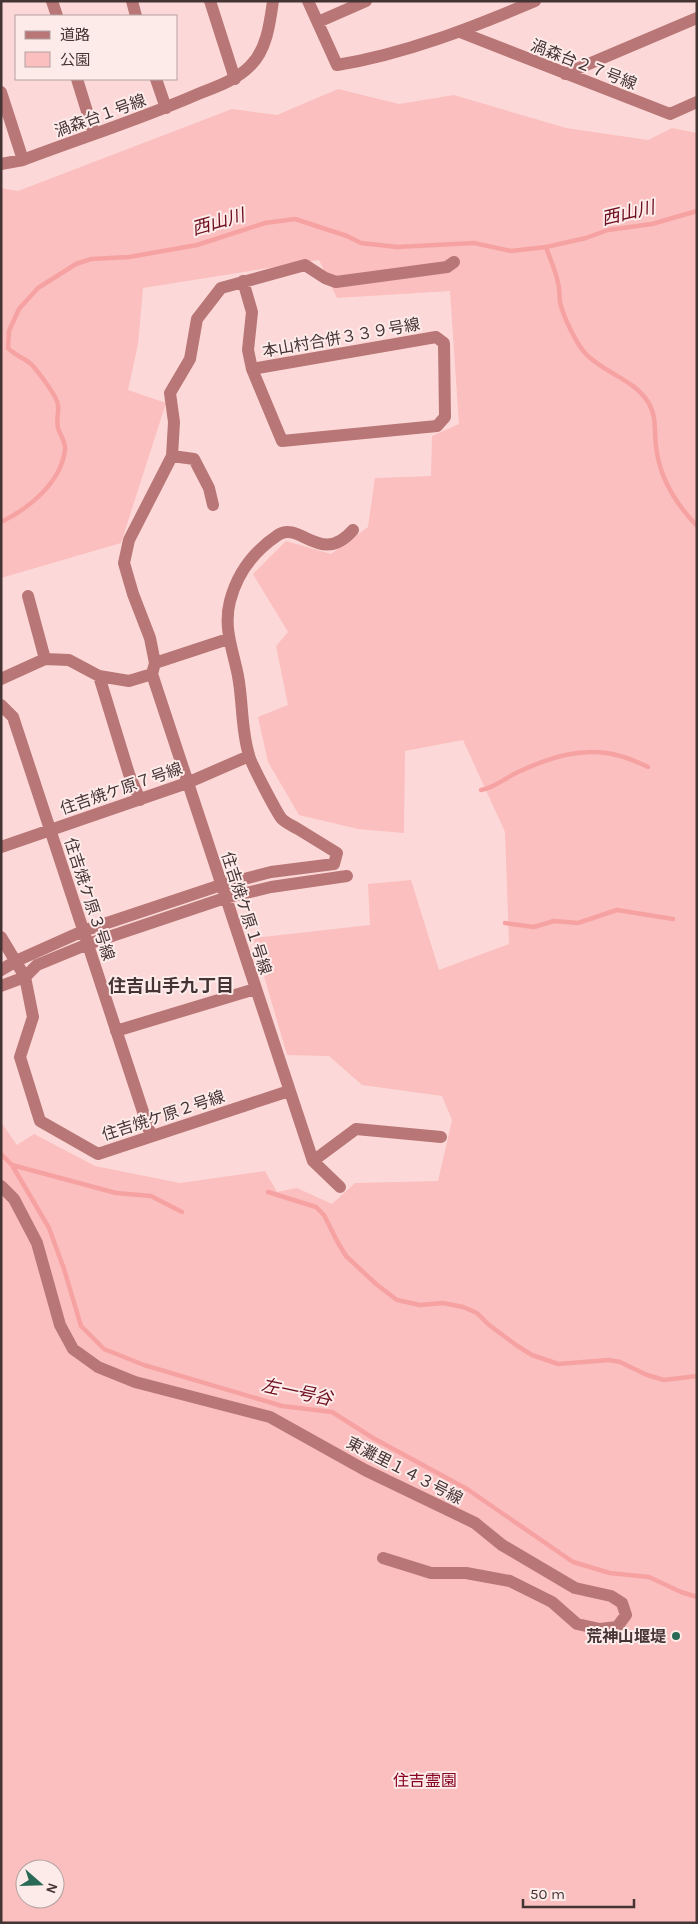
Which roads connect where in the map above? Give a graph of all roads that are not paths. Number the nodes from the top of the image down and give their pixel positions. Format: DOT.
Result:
graph roads {
  1 [pos="52,1"];
  2 [pos="132,1"];
  3 [pos="210,1"];
  4 [pos="273,1"];
  5 [pos="308,1"];
  6 [pos="366,1"];
  7 [pos="535,1"];
  8 [pos="57,15"];
  9 [pos="136,15"];
  10 [pos="697,18"];
  11 [pos="318,22"];
  12 [pos="460,32"];
  13 [pos="565,74"];
  14 [pos="235,79"];
  15 [pos="76,80"];
  16 [pos="156,80"];
  17 [pos="1,92"];
  18 [pos="697,102"];
  19 [pos="166,108"];
  20 [pos="94,134"];
  21 [pos="23,160"];
  22 [pos="1,164"];
  23 [pos="454,262"];
  24 [pos="243,281"];
  25 [pos="252,369"];
  26 [pos="172,456"];
  27 [pos="213,505"];
  28 [pos="353,530"];
  29 [pos="28,596"];
  30 [pos="228,639"];
  31 [pos="45,659"];
  32 [pos="154,669"];
  33 [pos="99,676"];
  34 [pos="1,679"];
  35 [pos="1,705"];
  36 [pos="249,756"];
  37 [pos="187,784"];
  38 [pos="140,800"];
  39 [pos="50,830"];
  40 [pos="1,847"];
  41 [pos="347,876"];
  42 [pos="221,885"];
  43 [pos="225,898"];
  44 [pos="83,931"];
  45 [pos="1,937"];
  46 [pos="88,944"];
  47 [pos="16,961"];
  48 [pos="1,970"];
  49 [pos="25,977"];
  50 [pos="1,986"];
  51 [pos="255,989"];
  52 [pos="116,1032"];
  53 [pos="289,1091"];
  54 [pos="151,1136"];
  55 [pos="441,1137"];
  56 [pos="313,1161"];
  57 [pos="1,1186"];
  58 [pos="340,1187"];
  59 [pos="383,1558"];
  1 -- 8 [label="street"];
  2 -- 9 [label="street"];
  3 -- 14 [label="street"];
  4 -- 14 [label="street, 渦森台１号線"];
  5 -- 11 [label="street"];
  6 -- 11 [label="street"];
  7 -- 12 [label="street"];
  10 -- 13 [label="street"];
  11 -- 12 [label="street"];
  12 -- 13 [label="street, 渦森台２７号線"];
  13 -- 18 [label="street, 渦森台２７号線"];
  14 -- 19 [label="street, 渦森台１号線"];
  15 -- 20 [label="street"];
  16 -- 19 [label="street"];
  17 -- 21 [label="street"];
  19 -- 20 [label="street, 渦森台１号線"];
  20 -- 21 [label="street, 渦森台１号線"];
  21 -- 22 [label="street, 渦森台１号線"];
  23 -- 24 [label="street"];
  24 -- 25 [label="street, 本山村合併３３９号線"];
  24 -- 26 [label="street"];
  25 -- 25 [label="street, 本山村合併３３９号線"];
  26 -- 27 [label="street"];
  26 -- 32 [label="street, 住吉焼ケ原１号線"];
  28 -- 30 [label="street"];
  29 -- 31 [label="street"];
  30 -- 32 [label="street"];
  30 -- 36 [label="street"];
  31 -- 33 [label="street"];
  31 -- 34 [label="street"];
  32 -- 33 [label="street"];
  32 -- 37 [label="street, 住吉焼ケ原１号線"];
  33 -- 38 [label="street"];
  35 -- 39 [label="street, 住吉焼ケ原３号線"];
  36 -- 37 [label="street, 住吉焼ケ原７号線"];
  36 -- 42 [label="street"];
  37 -- 38 [label="street, 住吉焼ケ原７号線"];
  37 -- 42 [label="street, 住吉焼ケ原１号線"];
  38 -- 39 [label="street, 住吉焼ケ原７号線"];
  39 -- 40 [label="street, 住吉焼ケ原７号線"];
  39 -- 44 [label="street, 住吉焼ケ原３号線"];
  41 -- 43 [label="street"];
  42 -- 43 [label="street, 住吉焼ケ原１号線"];
  42 -- 44 [label="street"];
  43 -- 46 [label="street"];
  43 -- 51 [label="street, 住吉焼ケ原１号線"];
  44 -- 46 [label="street, 住吉焼ケ原３号線"];
  44 -- 47 [label="street"];
  45 -- 47 [label="street, 住吉焼ケ原２号線"];
  46 -- 49 [label="street"];
  46 -- 52 [label="street, 住吉焼ケ原３号線"];
  47 -- 48 [label="street"];
  47 -- 49 [label="street, 住吉焼ケ原２号線"];
  49 -- 50 [label="street"];
  49 -- 54 [label="street, 住吉焼ケ原２号線"];
  51 -- 52 [label="street"];
  51 -- 53 [label="street, 住吉焼ケ原１号線"];
  52 -- 54 [label="street, 住吉焼ケ原３号線"];
  53 -- 54 [label="street, 住吉焼ケ原２号線"];
  53 -- 56 [label="street, 住吉焼ケ原１号線"];
  55 -- 56 [label="street"];
  56 -- 58 [label="street, 住吉焼ケ原１号線"];
  57 -- 59 [label="street, 東灘里１４３号線"];
}
